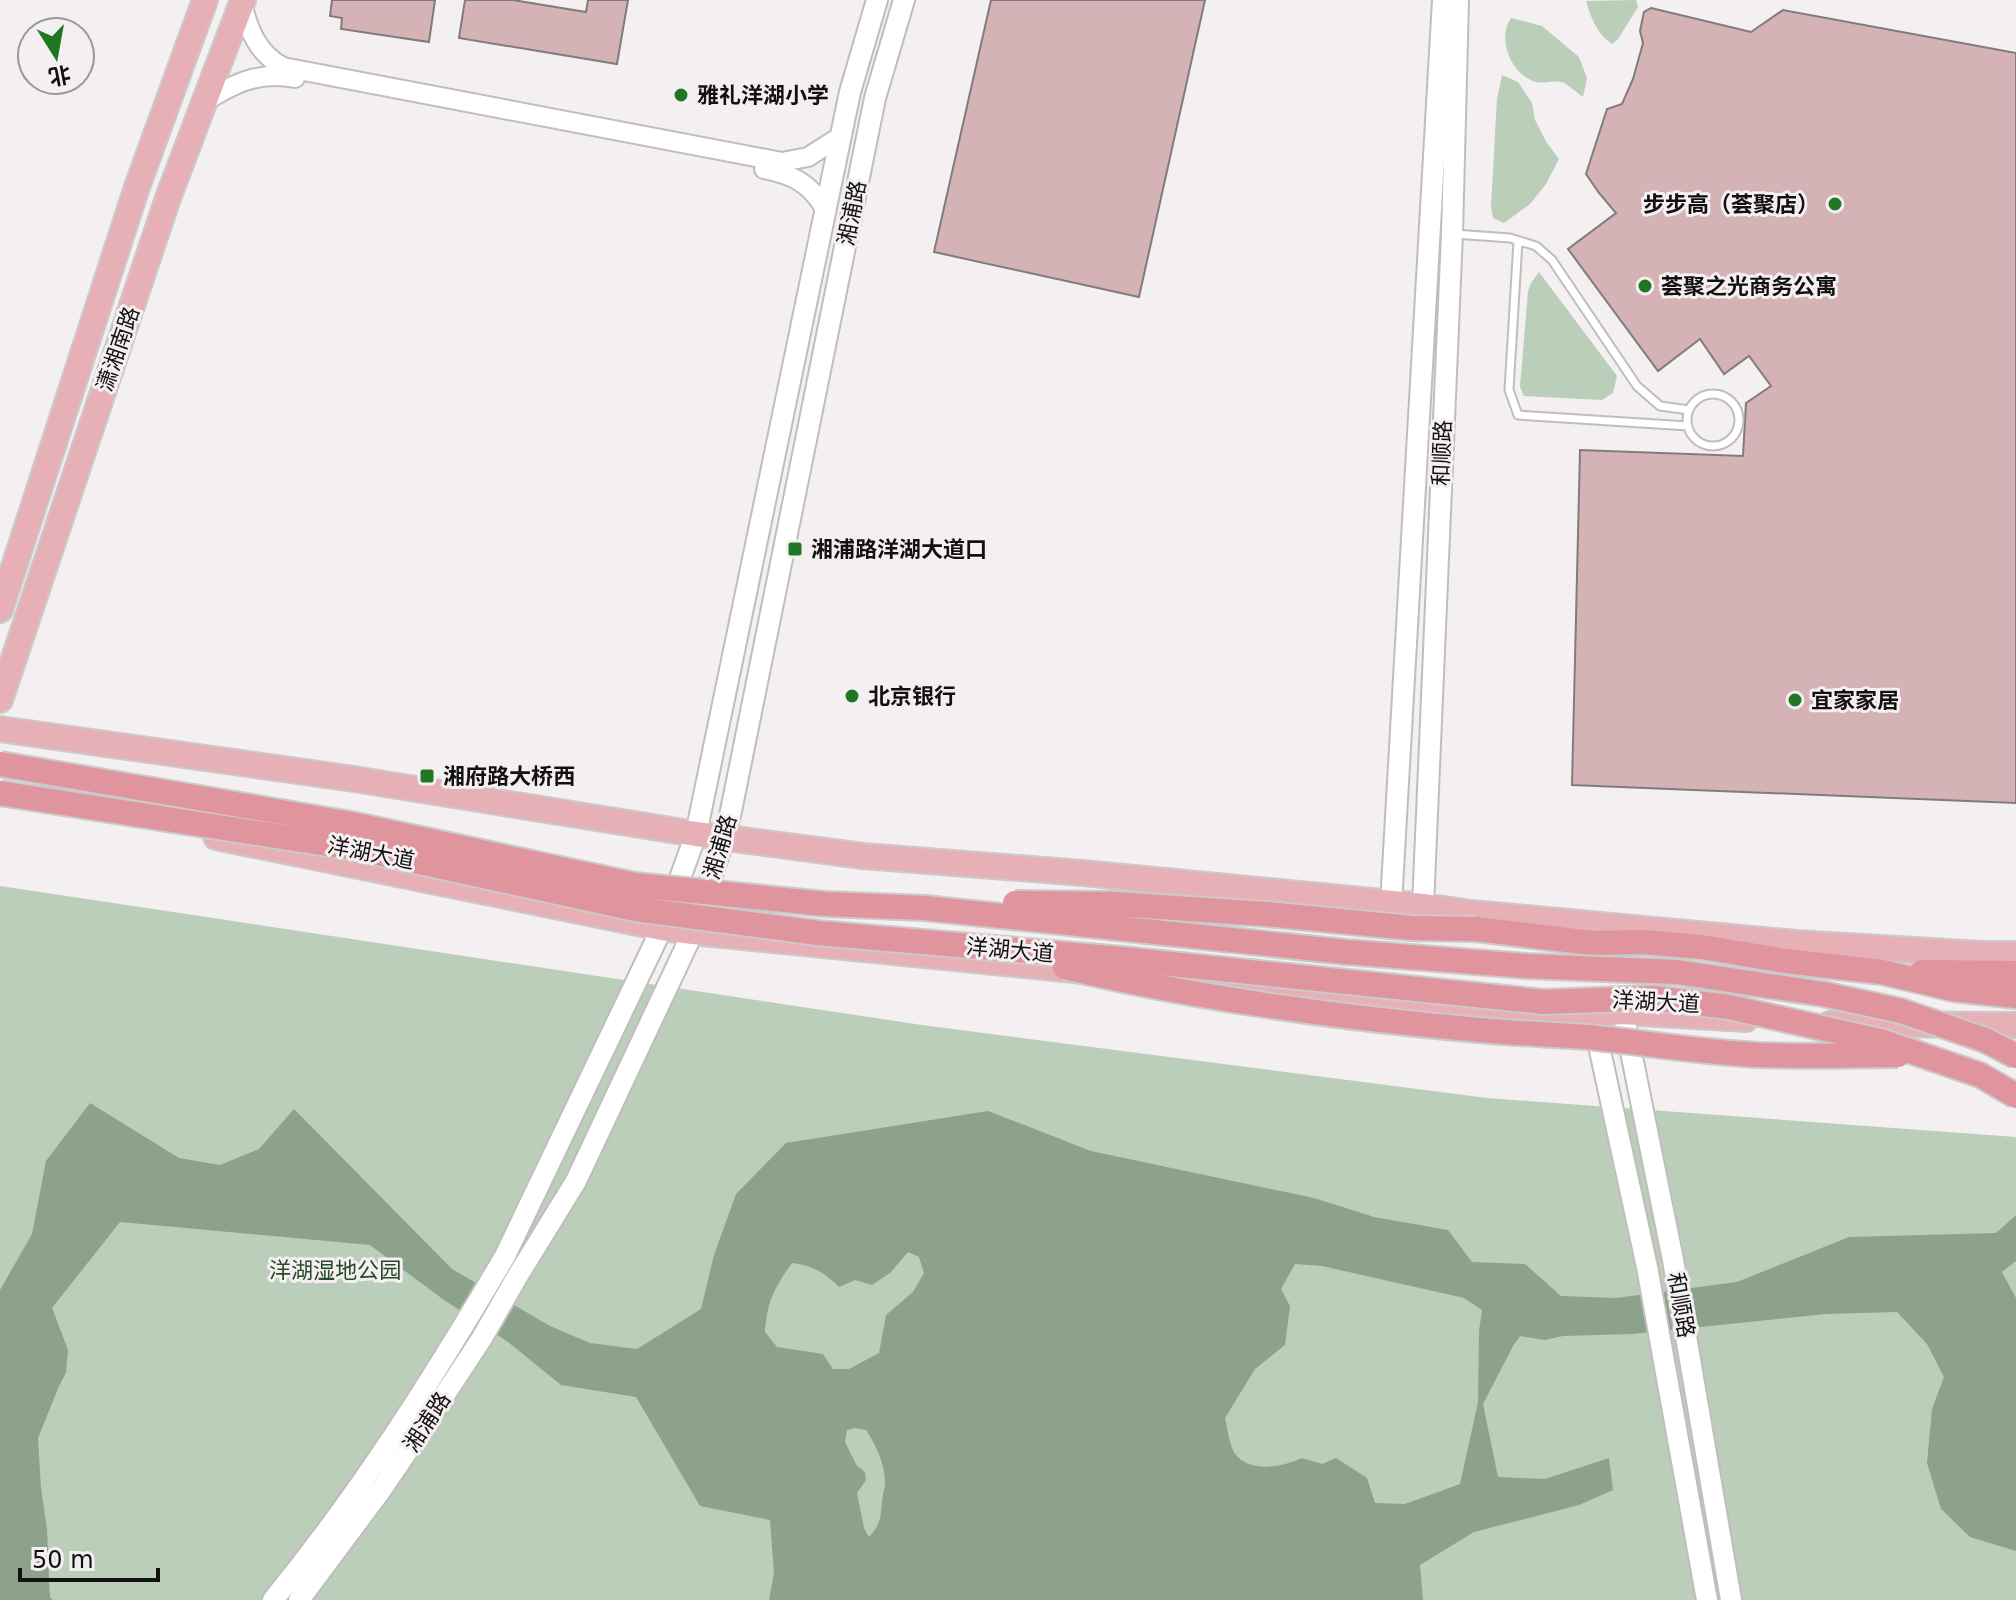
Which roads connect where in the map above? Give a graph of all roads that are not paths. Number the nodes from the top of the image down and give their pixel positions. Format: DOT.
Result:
graph roads {
  1 [pos="205,0"];
  2 [pos="877,0"];
  3 [pos="904,0"];
  4 [pos="1443,0"];
  5 [pos="1458,0"];
  6 [pos="242,2"];
  7 [pos="204,102"];
  8 [pos="841,136"];
  9 [pos="825,209"];
  10 [pos="1452,234"];
  11 [pos="1518,241"];
  12 [pos="1689,410"];
  13 [pos="1688,426"];
  14 [pos="0,610"];
  15 [pos="0,700"];
  16 [pos="0,729"];
  17 [pos="0,764"];
  18 [pos="0,793"];
  19 [pos="696,834"];
  20 [pos="724,838"];
  21 [pos="1391,904"];
  22 [pos="1423,906"];
  23 [pos="925,908"];
  24 [pos="662,928"];
  25 [pos="693,932"];
  26 [pos="904,942"];
  27 [pos="2016,954"];
  28 [pos="1882,972"];
  29 [pos="2016,973"];
  30 [pos="2016,996"];
  31 [pos="1623,1012"];
  32 [pos="1592,1014"];
  33 [pos="2016,1025"];
  34 [pos="2016,1055"];
  35 [pos="2016,1096"];
  36 [pos="508,1271"];
  37 [pos="473,1332"];
  38 [pos="273,1600"];
  39 [pos="299,1600"];
  40 [pos="1707,1600"];
  41 [pos="1731,1600"];
  1 -- 14 [label="main road, 潇湘南路"];
  2 -- 8 [label="main road, 湘浦路"];
  3 -- 20 [label="main road, 湘浦路"];
  4 -- 21 [label="main road, 和顺路"];
  5 -- 10 [label="main road, 和顺路"];
  6 -- 7 [label="main road, 潇湘南路"];
  6 -- 8 [label="street"];
  7 -- 9 [label="street"];
  7 -- 15 [label="main road, 潇湘南路"];
  8 -- 9 [label="main road, 湘浦路"];
  9 -- 19 [label="main road, 湘浦路"];
  10 -- 11 [label="lane"];
  10 -- 22 [label="main road, 和顺路"];
  11 -- 12 [label="lane"];
  11 -- 13 [label="lane"];
  12 -- 13 [label="lane"];
  12 -- 13 [label="lane"];
  16 -- 19 [label="main road"];
  17 -- 23 [label="highway, 洋湖大道, bridge"];
  18 -- 24 [label="main road"];
  18 -- 26 [label="highway, 洋湖大道, bridge"];
  19 -- 20 [label="main road"];
  19 -- 24 [label="main road, 湘浦路"];
  20 -- 21 [label="main road"];
  20 -- 25 [label="main road, 湘浦路"];
  21 -- 22 [label="main road"];
  22 -- 27 [label="main road"];
  23 -- 28 [label="highway, bridge"];
  23 -- 34 [label="highway, 洋湖大道, bridge"];
  24 -- 25 [label="main road"];
  24 -- 36 [label="main road, 湘浦路"];
  25 -- 32 [label="main road"];
  25 -- 36 [label="main road, 湘浦路"];
  26 -- 34 [label="highway, bridge"];
  26 -- 35 [label="highway, 洋湖大道, bridge"];
  28 -- 29 [label="highway"];
  28 -- 30 [label="highway"];
  31 -- 32 [label="main road"];
  31 -- 33 [label="main road"];
  31 -- 41 [label="main road, 和顺路"];
  32 -- 40 [label="main road, 和顺路"];
  36 -- 37 [label="main road, 湘浦路"];
  37 -- 38 [label="main road, 湘浦路"];
  37 -- 39 [label="main road, 湘浦路"];
}
